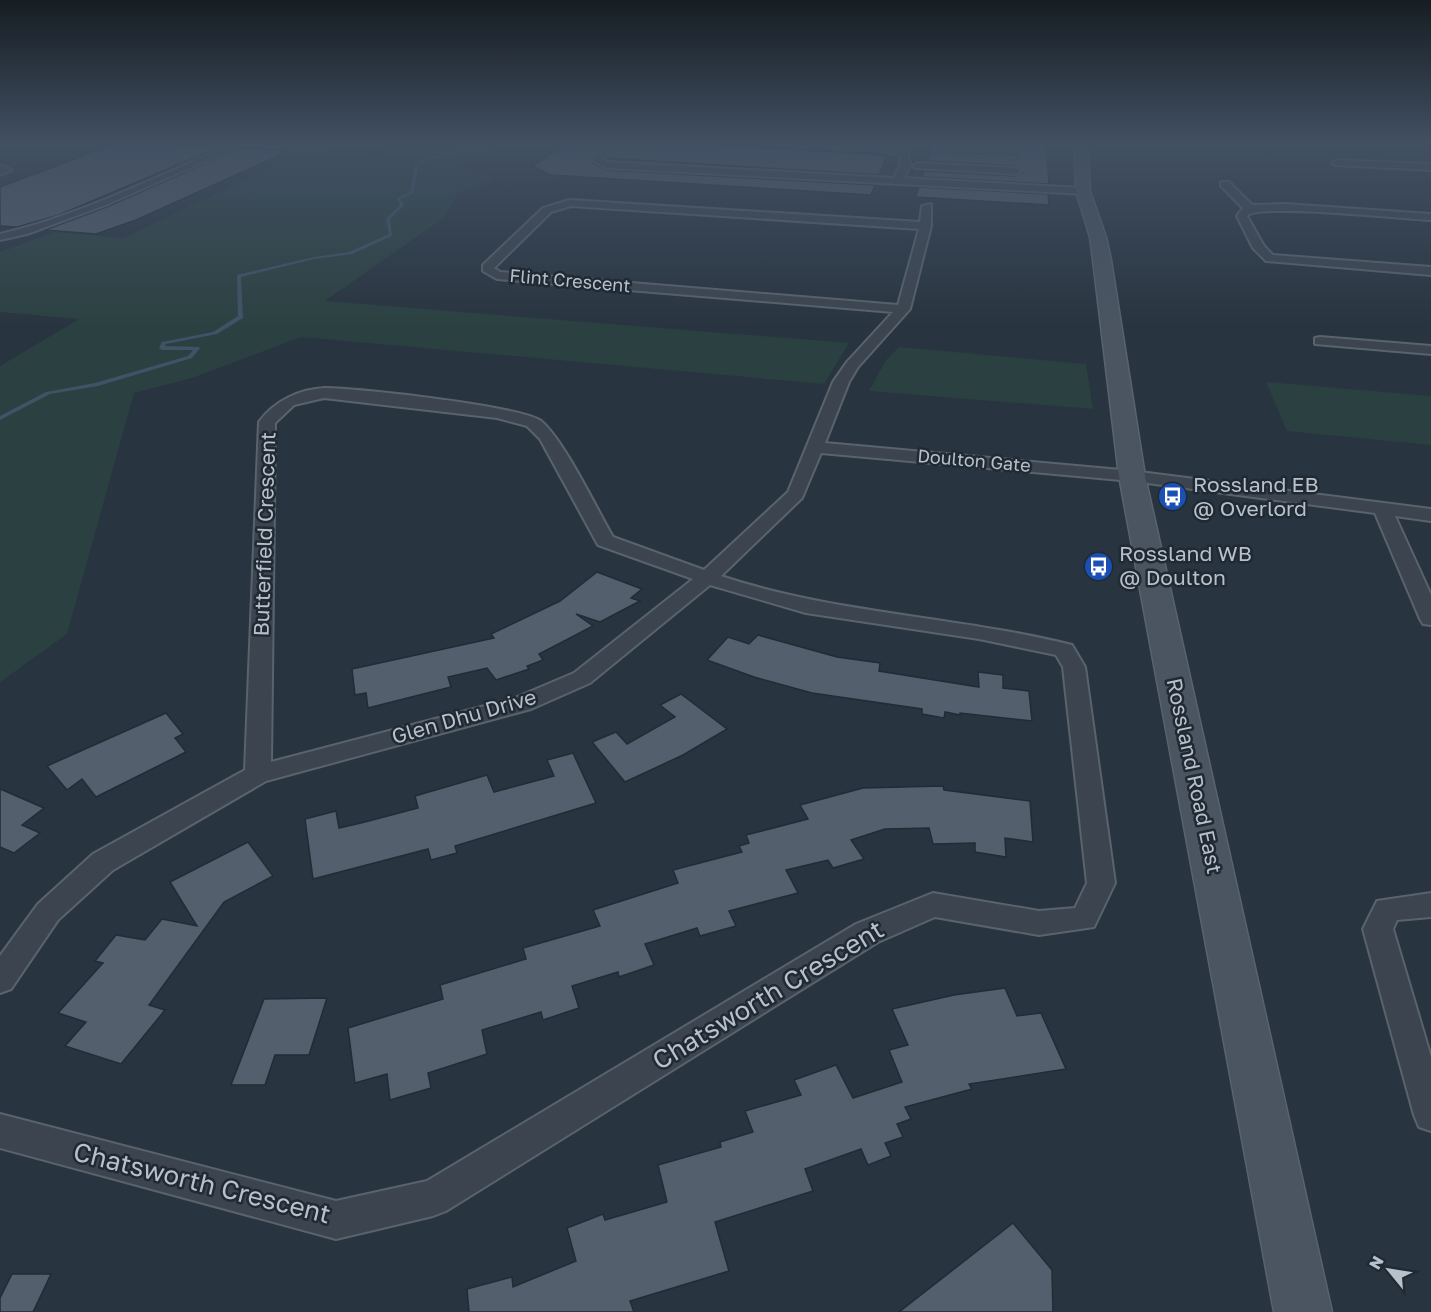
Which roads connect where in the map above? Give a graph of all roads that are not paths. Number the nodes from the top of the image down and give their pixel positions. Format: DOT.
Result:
graph roads {
  1 [pos="98,204"];
  2 [pos="566,204"];
  3 [pos="589,204"];
  4 [pos="1087,204"];
  5 [pos="1103,204"];
  6 [pos="1246,204"];
  7 [pos="927,206"];
  8 [pos="1250,208"];
  9 [pos="1431,217"];
  10 [pos="925,226"];
  11 [pos="0,237"];
  12 [pos="1098,237"];
  13 [pos="1431,271"];
  14 [pos="903,309"];
  15 [pos="1320,341"];
  16 [pos="1431,350"];
  17 [pos="816,447"];
  18 [pos="1132,476"];
  19 [pos="1383,511"];
  20 [pos="1431,515"];
  21 [pos="707,578"];
  22 [pos="1431,619"];
  23 [pos="258,774"];
  24 [pos="1431,905"];
  25 [pos="0,980"];
  26 [pos="1431,1115"];
  27 [pos="0,1131"];
  28 [pos="1303,1312"];
  1 -- 11 [label="street"];
  2 -- 14 [label="street, Flint Crescent"];
  3 -- 10 [label="street, Flint Crescent"];
  4 -- 12 [label="main road, Rossland Road East"];
  5 -- 12 [label="main road, Rossland Road East"];
  6 -- 8 [label="street"];
  7 -- 10 [label="street, Glen Dhu Drive"];
  8 -- 9 [label="street"];
  8 -- 13 [label="street"];
  10 -- 14 [label="street, Glen Dhu Drive"];
  12 -- 18 [label="main road, Rossland Road East"];
  14 -- 17 [label="street, Glen Dhu Drive"];
  15 -- 16 [label="street"];
  17 -- 18 [label="street, Doulton Gate"];
  17 -- 21 [label="street, Glen Dhu Drive"];
  18 -- 19 [label="street, Doulton Gate"];
  18 -- 28 [label="main road, Rossland Road East"];
  19 -- 20 [label="street, Doulton Gate"];
  19 -- 22 [label="street"];
  21 -- 23 [label="street, Glen Dhu Drive"];
  21 -- 23 [label="street, Butterfield Crescent"];
  21 -- 27 [label="street, Chatsworth Crescent"];
  23 -- 25 [label="street, Glen Dhu Drive"];
  24 -- 26 [label="street"];
}
